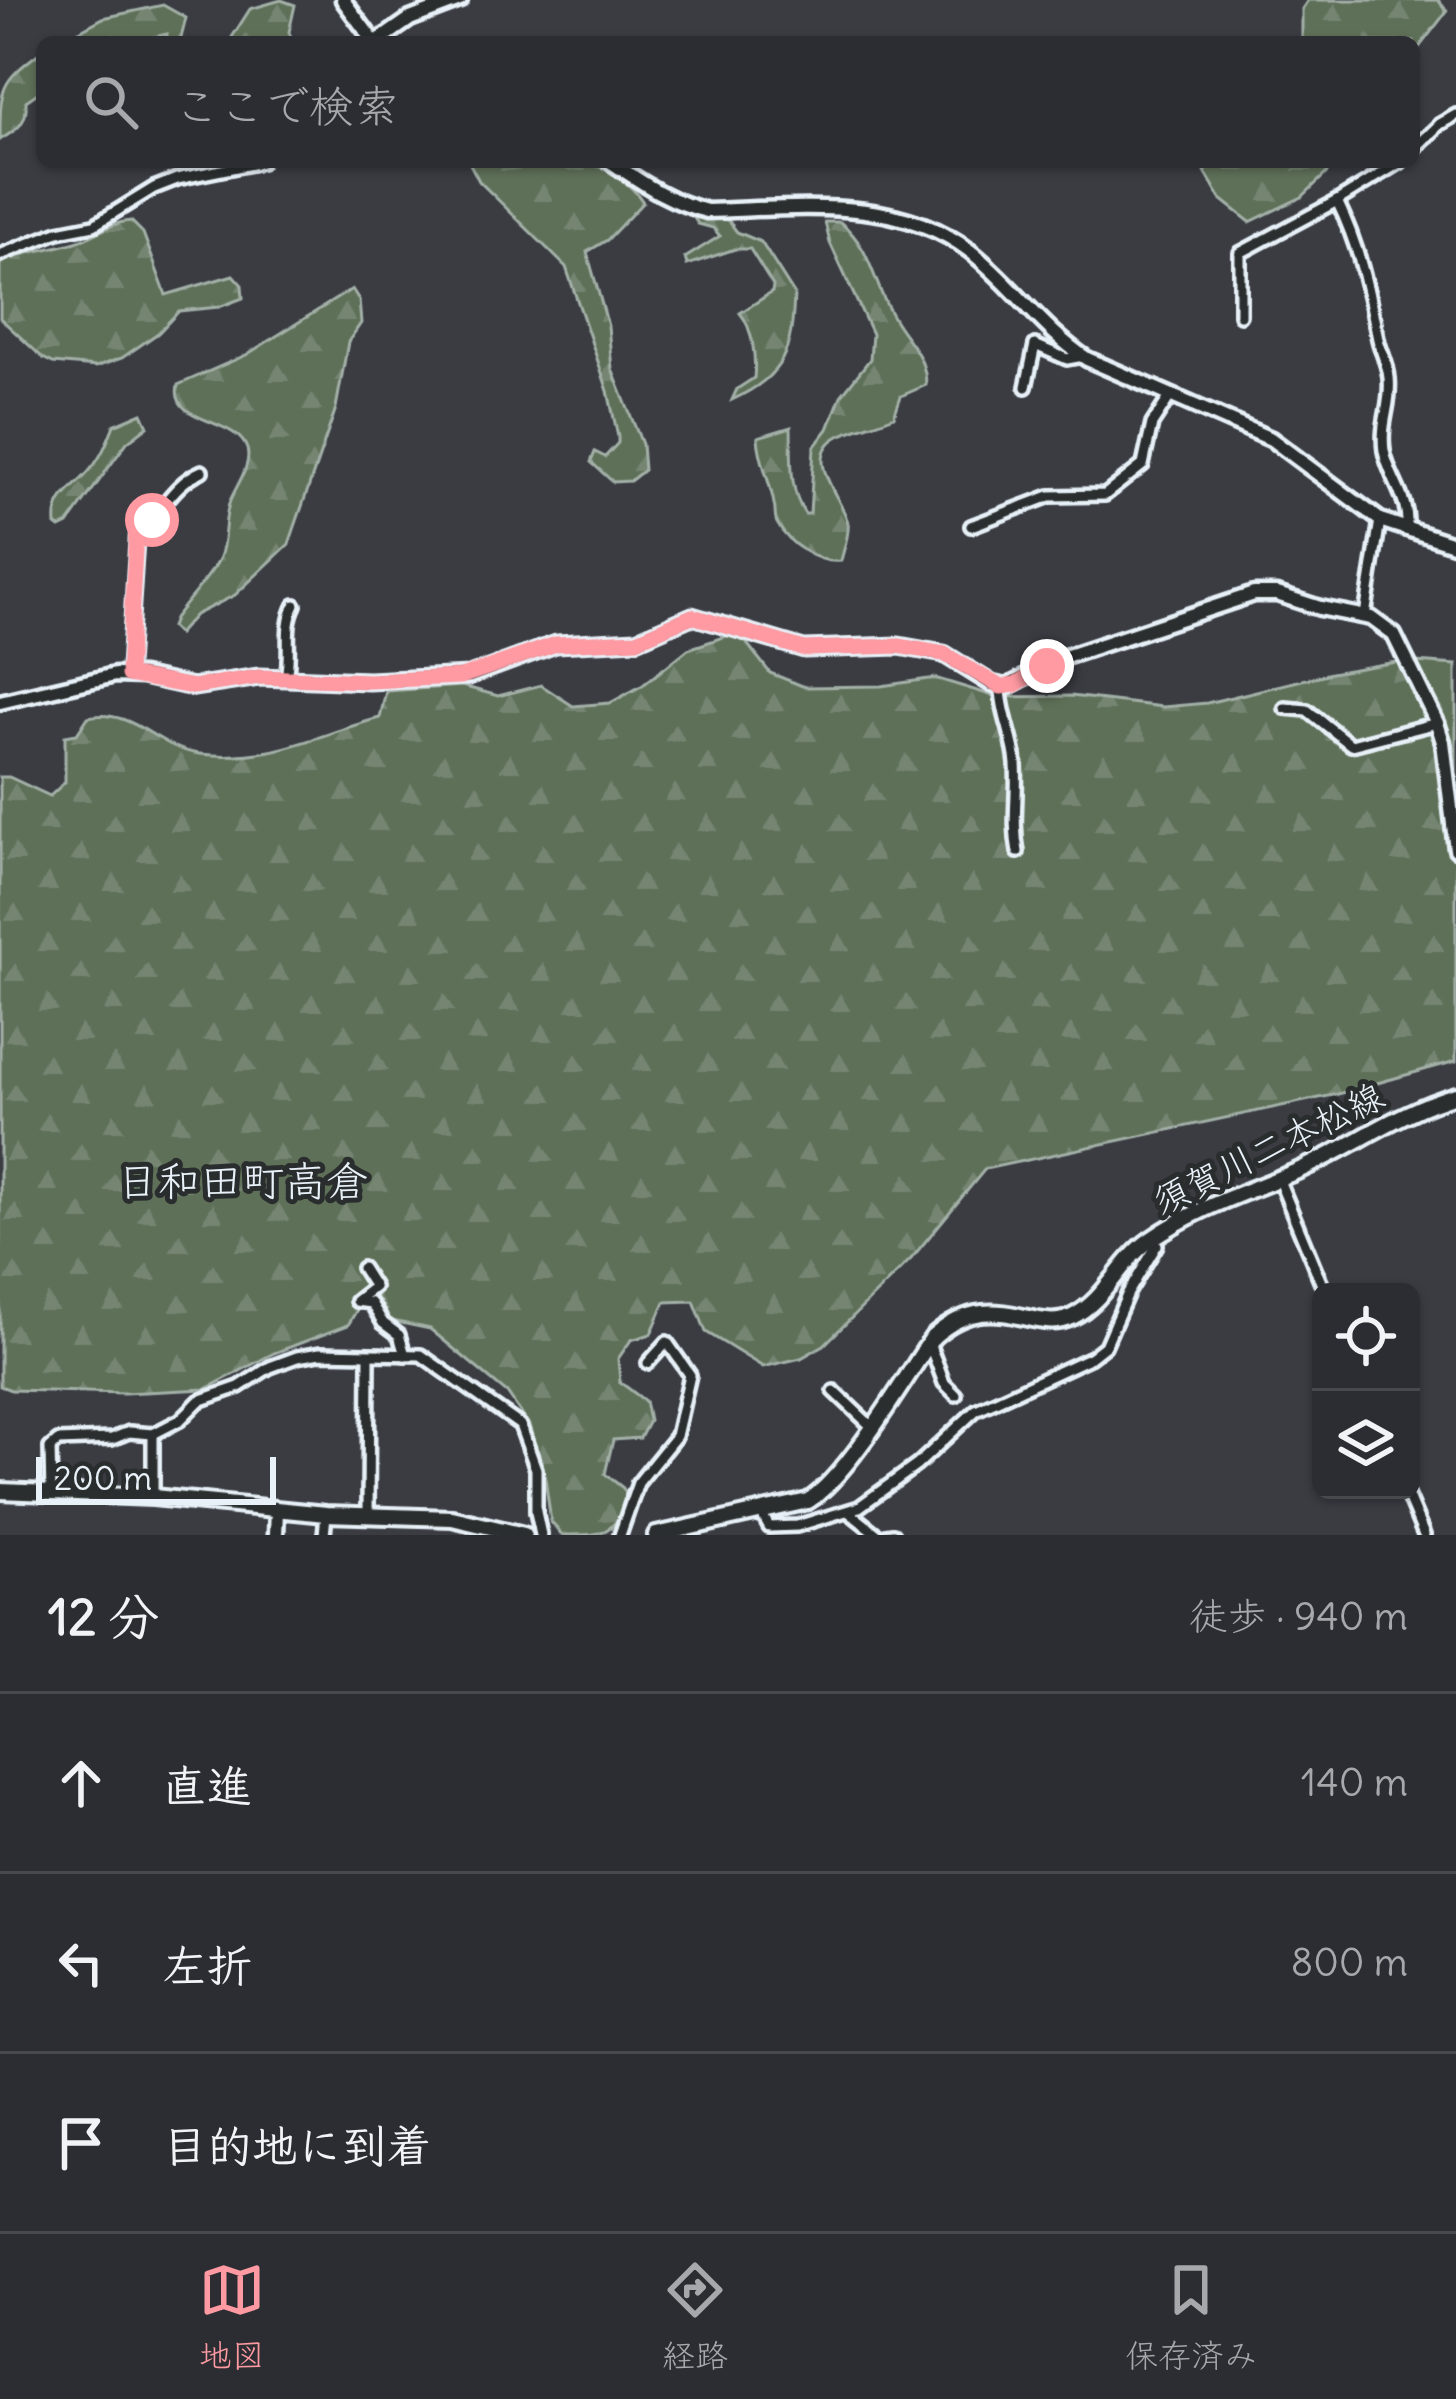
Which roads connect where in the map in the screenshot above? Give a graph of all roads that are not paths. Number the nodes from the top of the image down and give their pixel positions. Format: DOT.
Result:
graph roads {
  1 [pos="343,0"];
  2 [pos="452,1"];
  3 [pos="370,36"];
  4 [pos="384,36"];
  5 [pos="1456,115"];
  6 [pos="1420,144"];
  7 [pos="231,168"];
  8 [pos="620,168"];
  9 [pos="1391,168"];
  10 [pos="1337,201"];
  11 [pos="0,255"];
  12 [pos="1240,315"];
  13 [pos="1083,356"];
  14 [pos="1026,387"];
  15 [pos="1171,395"];
  16 [pos="202,471"];
  17 [pos="1380,520"];
  18 [pos="971,526"];
  19 [pos="1406,530"];
  20 [pos="1456,544"];
  21 [pos="295,605"];
  22 [pos="1365,616"];
  23 [pos="128,675"];
  24 [pos="286,678"];
  25 [pos="1001,687"];
  26 [pos="0,702"];
  27 [pos="1285,708"];
  28 [pos="1437,723"];
  29 [pos="1456,849"];
  30 [pos="1018,852"];
  31 [pos="1456,1095"];
  32 [pos="1278,1178"];
  33 [pos="1154,1237"];
  34 [pos="362,1268"];
  35 [pos="1321,1283"];
  36 [pos="929,1343"];
  37 [pos="405,1355"];
  38 [pos="369,1356"];
  39 [pos="648,1363"];
  40 [pos="834,1391"];
  41 [pos="956,1395"];
  42 [pos="872,1426"];
  43 [pos="153,1434"];
  44 [pos="0,1491"];
  45 [pos="51,1495"];
  46 [pos="153,1497"];
  47 [pos="1410,1499"];
  48 [pos="277,1509"];
  49 [pos="849,1512"];
  50 [pos="326,1514"];
  51 [pos="762,1514"];
  52 [pos="368,1515"];
  53 [pos="475,1529"];
  54 [pos="276,1535"];
  55 [pos="324,1535"];
  56 [pos="524,1535"];
  57 [pos="541,1535"];
  58 [pos="620,1535"];
  59 [pos="656,1535"];
  60 [pos="885,1535"];
  61 [pos="1424,1535"];
  1 -- 3 [label="street"];
  2 -- 4 [label="street"];
  5 -- 6 [label="street"];
  7 -- 11 [label="street"];
  8 -- 13 [label="street"];
  9 -- 10 [label="street"];
  10 -- 12 [label="street"];
  10 -- 19 [label="street"];
  13 -- 14 [label="street"];
  13 -- 15 [label="street"];
  15 -- 17 [label="street"];
  15 -- 18 [label="street"];
  16 -- 23 [label="street"];
  17 -- 19 [label="street"];
  17 -- 22 [label="street"];
  19 -- 20 [label="street"];
  21 -- 24 [label="street"];
  22 -- 25 [label="street"];
  22 -- 28 [label="street"];
  23 -- 24 [label="street"];
  23 -- 26 [label="street"];
  24 -- 25 [label="street"];
  25 -- 30 [label="street"];
  27 -- 28 [label="street"];
  28 -- 29 [label="street"];
  31 -- 32 [label="main road, 須賀川二本松線"];
  32 -- 33 [label="main road, 須賀川二本松線"];
  32 -- 35 [label="street"];
  33 -- 36 [label="main road, 須賀川二本松線"];
  33 -- 49 [label="street"];
  34 -- 37 [label="street"];
  36 -- 41 [label="street"];
  36 -- 42 [label="main road, 須賀川二本松線"];
  37 -- 38 [label="street"];
  37 -- 57 [label="street"];
  38 -- 43 [label="street"];
  38 -- 52 [label="street"];
  39 -- 58 [label="street"];
  40 -- 42 [label="street"];
  42 -- 51 [label="main road, 須賀川二本松線"];
  43 -- 45 [label="street"];
  43 -- 46 [label="street"];
  44 -- 45 [label="main road"];
  45 -- 46 [label="main road"];
  46 -- 48 [label="main road"];
  47 -- 61 [label="street"];
  48 -- 50 [label="main road"];
  48 -- 54 [label="street"];
  49 -- 51 [label="street"];
  49 -- 60 [label="street"];
  50 -- 52 [label="main road"];
  50 -- 55 [label="street"];
  51 -- 59 [label="main road, 須賀川二本松線"];
  52 -- 53 [label="main road"];
  53 -- 56 [label="main road"];
}
